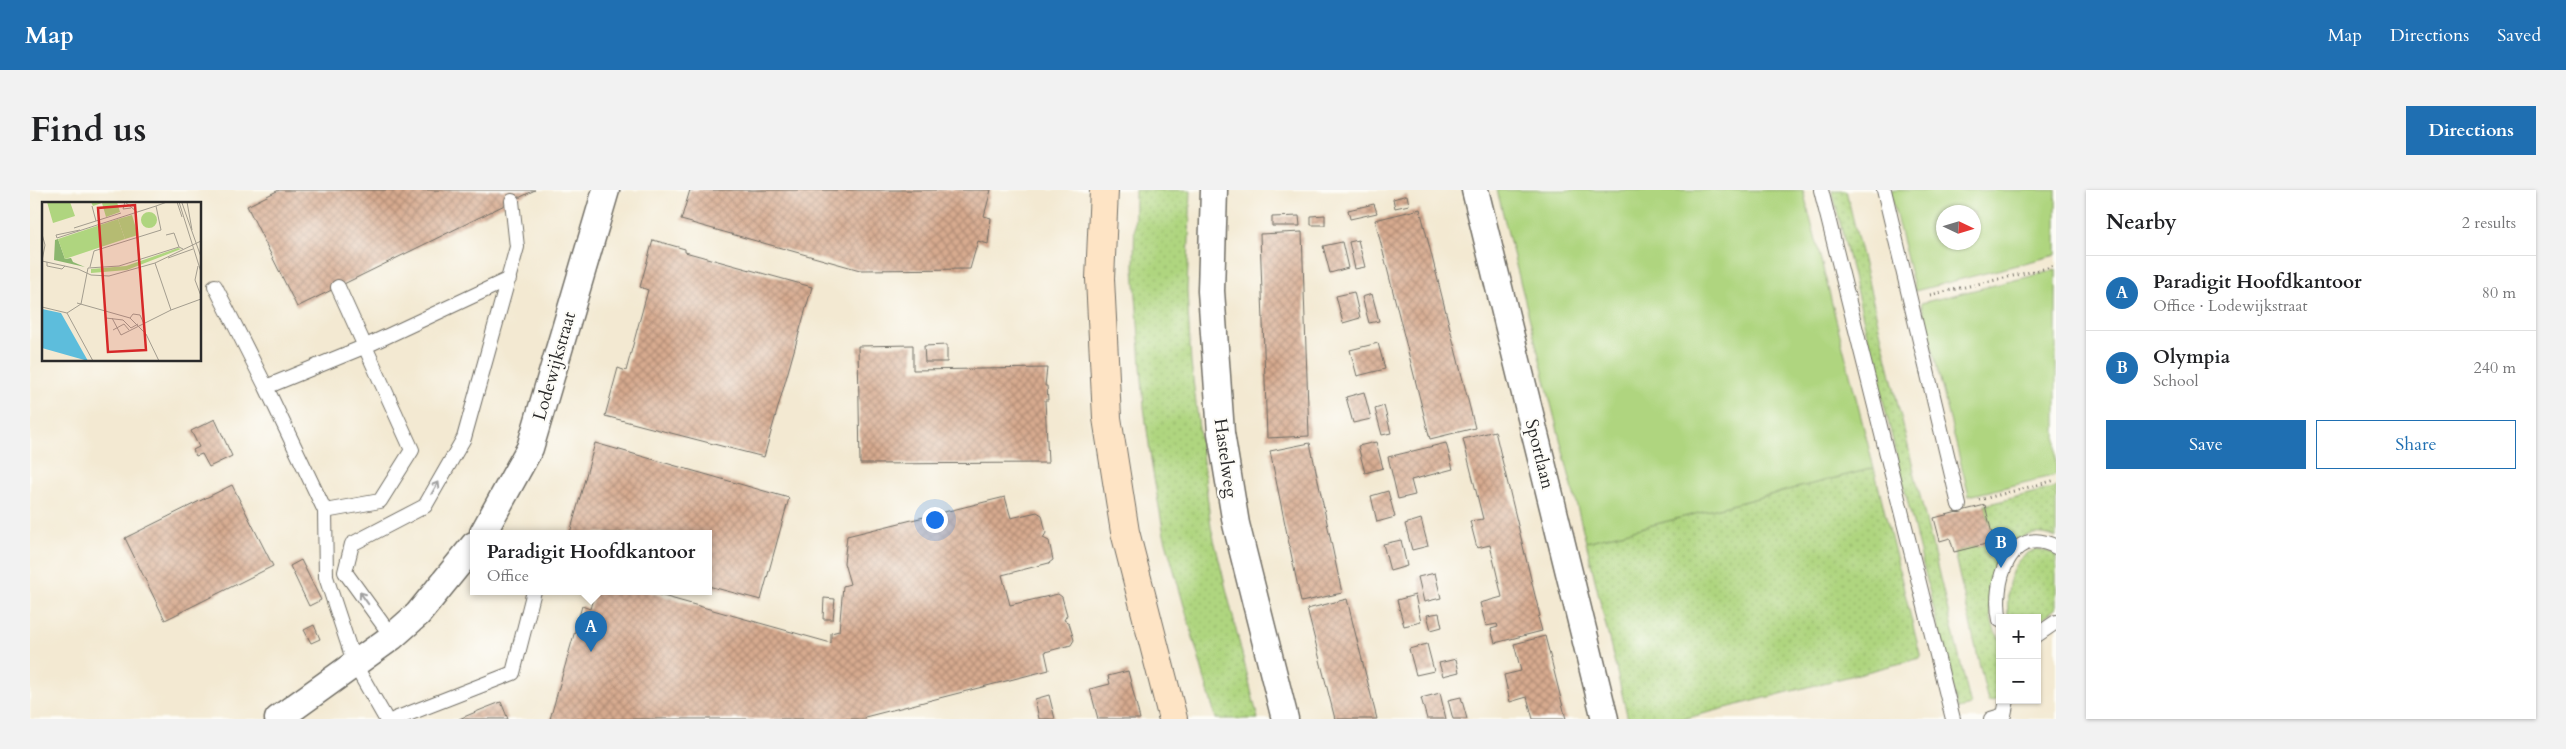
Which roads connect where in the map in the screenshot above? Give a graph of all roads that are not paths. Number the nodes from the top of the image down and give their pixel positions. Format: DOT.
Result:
graph roads {
  1 [pos="606,190"];
  2 [pos="1104,190"];
  3 [pos="1214,190"];
  4 [pos="1475,190"];
  5 [pos="1821,190"];
  6 [pos="1884,190"];
  7 [pos="512,201"];
  8 [pos="509,278"];
  9 [pos="215,286"];
  10 [pos="338,287"];
  11 [pos="366,346"];
  12 [pos="266,387"];
  13 [pos="1959,505"];
  14 [pos="325,511"];
  15 [pos="485,530"];
  16 [pos="2056,547"];
  17 [pos="470,551"];
  18 [pos="533,595"];
  19 [pos="2000,614"];
  20 [pos="2056,622"];
  21 [pos="2041,632"];
  22 [pos="392,637"];
  23 [pos="355,665"];
  24 [pos="2005,704"];
  25 [pos="2001,718"];
  26 [pos="278,719"];
  27 [pos="386,719"];
  28 [pos="395,719"];
  29 [pos="1173,719"];
  30 [pos="1285,719"];
  31 [pos="1605,719"];
  32 [pos="1953,719"];
  1 -- 15 [label="street, Lodewijkstraat"];
  2 -- 29 [label="street"];
  3 -- 30 [label="street, Hastelweg"];
  4 -- 31 [label="street, Sportlaan"];
  5 -- 32 [label="lane"];
  6 -- 13 [label="lane"];
  7 -- 8 [label="lane"];
  8 -- 11 [label="lane"];
  22 -- 8 [label="lane, one-way"];
  9 -- 12 [label="lane"];
  10 -- 11 [label="lane"];
  11 -- 12 [label="lane"];
  11 -- 14 [label="lane"];
  12 -- 14 [label="lane"];
  14 -- 23 [label="lane"];
  16 -- 19 [label="lane"];
  17 -- 22 [label="street, Lodewijkstraat"];
  18 -- 28 [label="lane"];
  20 -- 21 [label="lane"];
  22 -- 23 [label="street, Lodewijkstraat"];
  23 -- 26 [label="street, Lodewijkstraat"];
  23 -- 27 [label="lane"];
  24 -- 25 [label="lane"];
}
